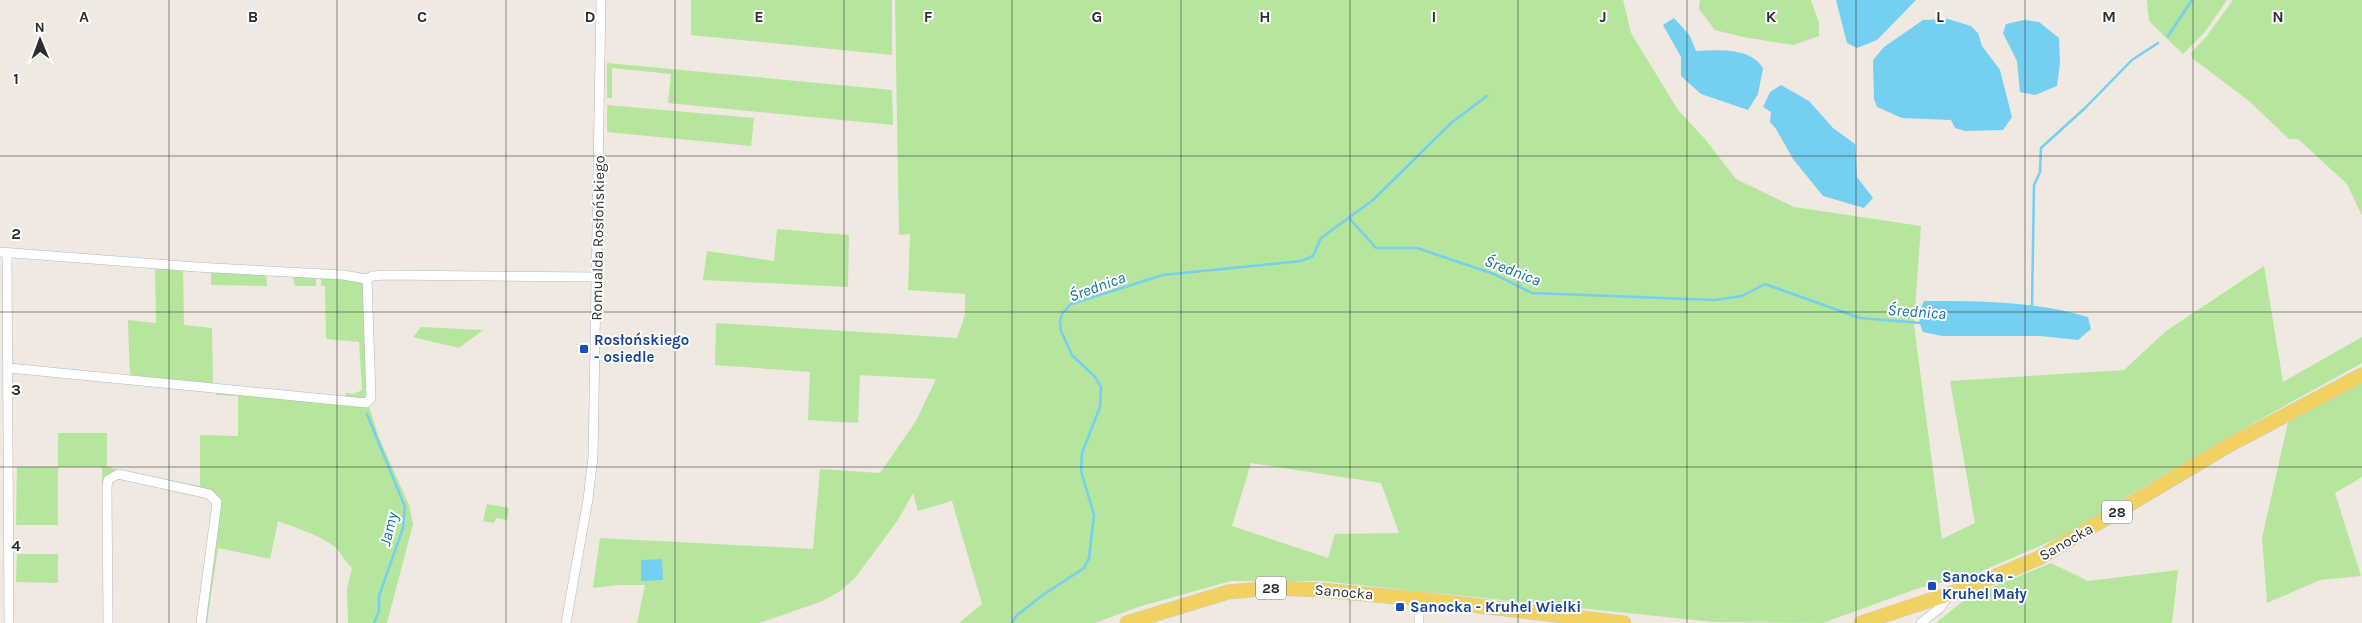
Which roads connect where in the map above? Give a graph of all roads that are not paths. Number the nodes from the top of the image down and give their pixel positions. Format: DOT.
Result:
graph roads {
  1 [pos="601,0"];
  2 [pos="3,252"];
  3 [pos="597,277"];
  4 [pos="367,279"];
  5 [pos="8,368"];
  6 [pos="2362,375"];
  7 [pos="1949,594"];
  8 [pos="1419,599"];
  9 [pos="9,623"];
  10 [pos="108,623"];
  11 [pos="201,623"];
  12 [pos="566,623"];
  13 [pos="1127,623"];
  14 [pos="1419,623"];
  15 [pos="1624,623"];
  16 [pos="1861,623"];
  17 [pos="1921,623"];
  1 -- 3 [label="street, Romualda Rosłońskiego"];
  2 -- 4 [label="street"];
  2 -- 5 [label="street"];
  3 -- 4 [label="street"];
  3 -- 12 [label="street, Romualda Rosłońskiego"];
  4 -- 5 [label="street"];
  5 -- 9 [label="street"];
  6 -- 7 [label="main road, Sanocka / 28"];
  7 -- 16 [label="main road, Sanocka / 28"];
  7 -- 17 [label="street"];
  8 -- 13 [label="main road, Sanocka / 28"];
  8 -- 14 [label="street"];
  8 -- 15 [label="main road, Sanocka / 28"];
  10 -- 11 [label="street"];
}
